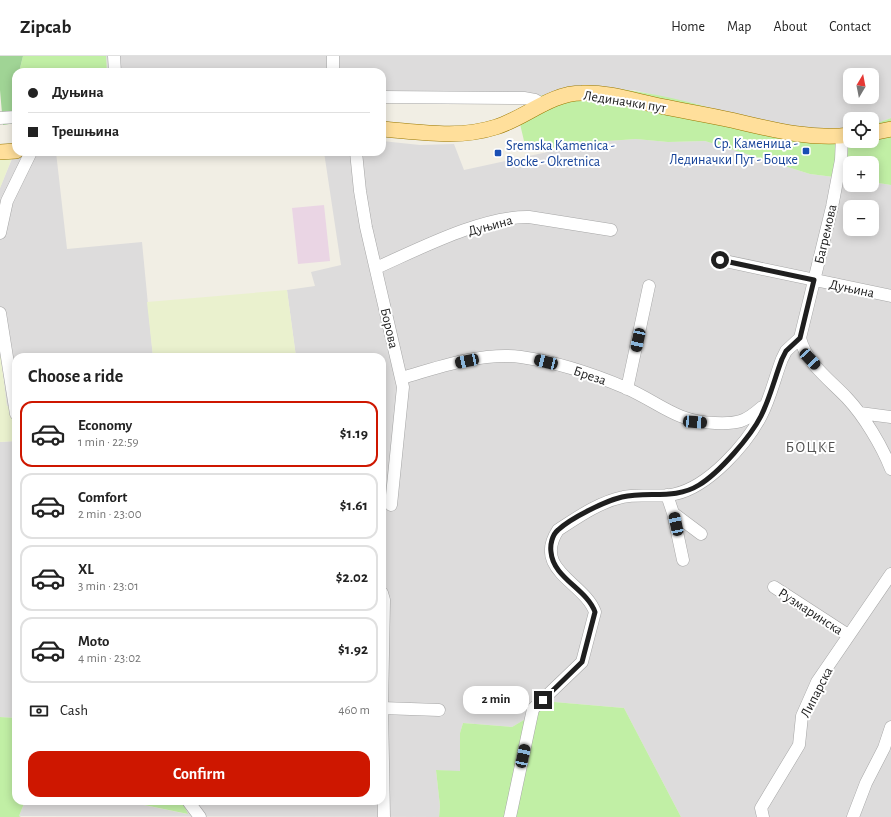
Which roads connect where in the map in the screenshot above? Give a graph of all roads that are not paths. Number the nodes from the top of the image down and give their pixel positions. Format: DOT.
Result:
graph roads {
  1 [pos="114,56"];
  2 [pos="332,56"];
  3 [pos="115,68"];
  4 [pos="333,68"];
  5 [pos="386,96"];
  6 [pos="544,105"];
  7 [pos="12,117"];
  8 [pos="0,118"];
  9 [pos="386,129"];
  10 [pos="891,129"];
  11 [pos="879,132"];
  12 [pos="843,136"];
  13 [pos="844,148"];
  14 [pos="12,151"];
  15 [pos="0,152"];
  16 [pos="29,156"];
  17 [pos="356,156"];
  18 [pos="611,230"];
  19 [pos="0,233"];
  20 [pos="720,260"];
  21 [pos="376,268"];
  22 [pos="814,280"];
  23 [pos="650,286"];
  24 [pos="891,296"];
  25 [pos="0,313"];
  26 [pos="800,338"];
  27 [pos="402,378"];
  28 [pos="627,388"];
  29 [pos="12,389"];
  30 [pos="766,403"];
  31 [pos="860,413"];
  32 [pos="891,417"];
  33 [pos="891,469"];
  34 [pos="667,495"];
  35 [pos="392,505"];
  36 [pos="673,513"];
  37 [pos="701,534"];
  38 [pos="683,560"];
  39 [pos="891,574"];
  40 [pos="774,587"];
  41 [pos="848,636"];
  42 [pos="386,708"];
  43 [pos="439,710"];
  44 [pos="891,727"];
  45 [pos="191,805"];
  46 [pos="384,805"];
  47 [pos="200,817"];
  48 [pos="384,817"];
  49 [pos="510,817"];
  50 [pos="763,817"];
  51 [pos="853,817"];
  1 -- 3 [label="street"];
  2 -- 4 [label="street"];
  5 -- 6 [label="street"];
  6 -- 9 [label="main road, Лединачки пут"];
  6 -- 12 [label="main road, Лединачки пут"];
  7 -- 8 [label="street"];
  10 -- 11 [label="main road"];
  13 -- 22 [label="street, Багремова"];
  14 -- 15 [label="main road"];
  16 -- 19 [label="street"];
  17 -- 21 [label="street, Борова"];
  18 -- 21 [label="street, Дуњина"];
  20 -- 22 [label="street, Дуњина"];
  21 -- 27 [label="street, Борова"];
  22 -- 24 [label="street, Дуњина"];
  22 -- 26 [label="street, Багремова"];
  23 -- 28 [label="street"];
  25 -- 29 [label="street"];
  26 -- 30 [label="street"];
  26 -- 31 [label="street"];
  27 -- 28 [label="street, Бреза"];
  27 -- 35 [label="street, Борова"];
  28 -- 30 [label="street, Бреза"];
  30 -- 34 [label="street"];
  31 -- 32 [label="street"];
  31 -- 33 [label="street"];
  34 -- 36 [label="street"];
  34 -- 49 [label="street"];
  36 -- 37 [label="street"];
  36 -- 38 [label="street"];
  39 -- 41 [label="street, Липарска"];
  40 -- 41 [label="street, Рузмаринска"];
  41 -- 50 [label="street, Липарска"];
  42 -- 43 [label="street"];
  44 -- 51 [label="street"];
  45 -- 47 [label="street"];
  46 -- 48 [label="street"];
}
